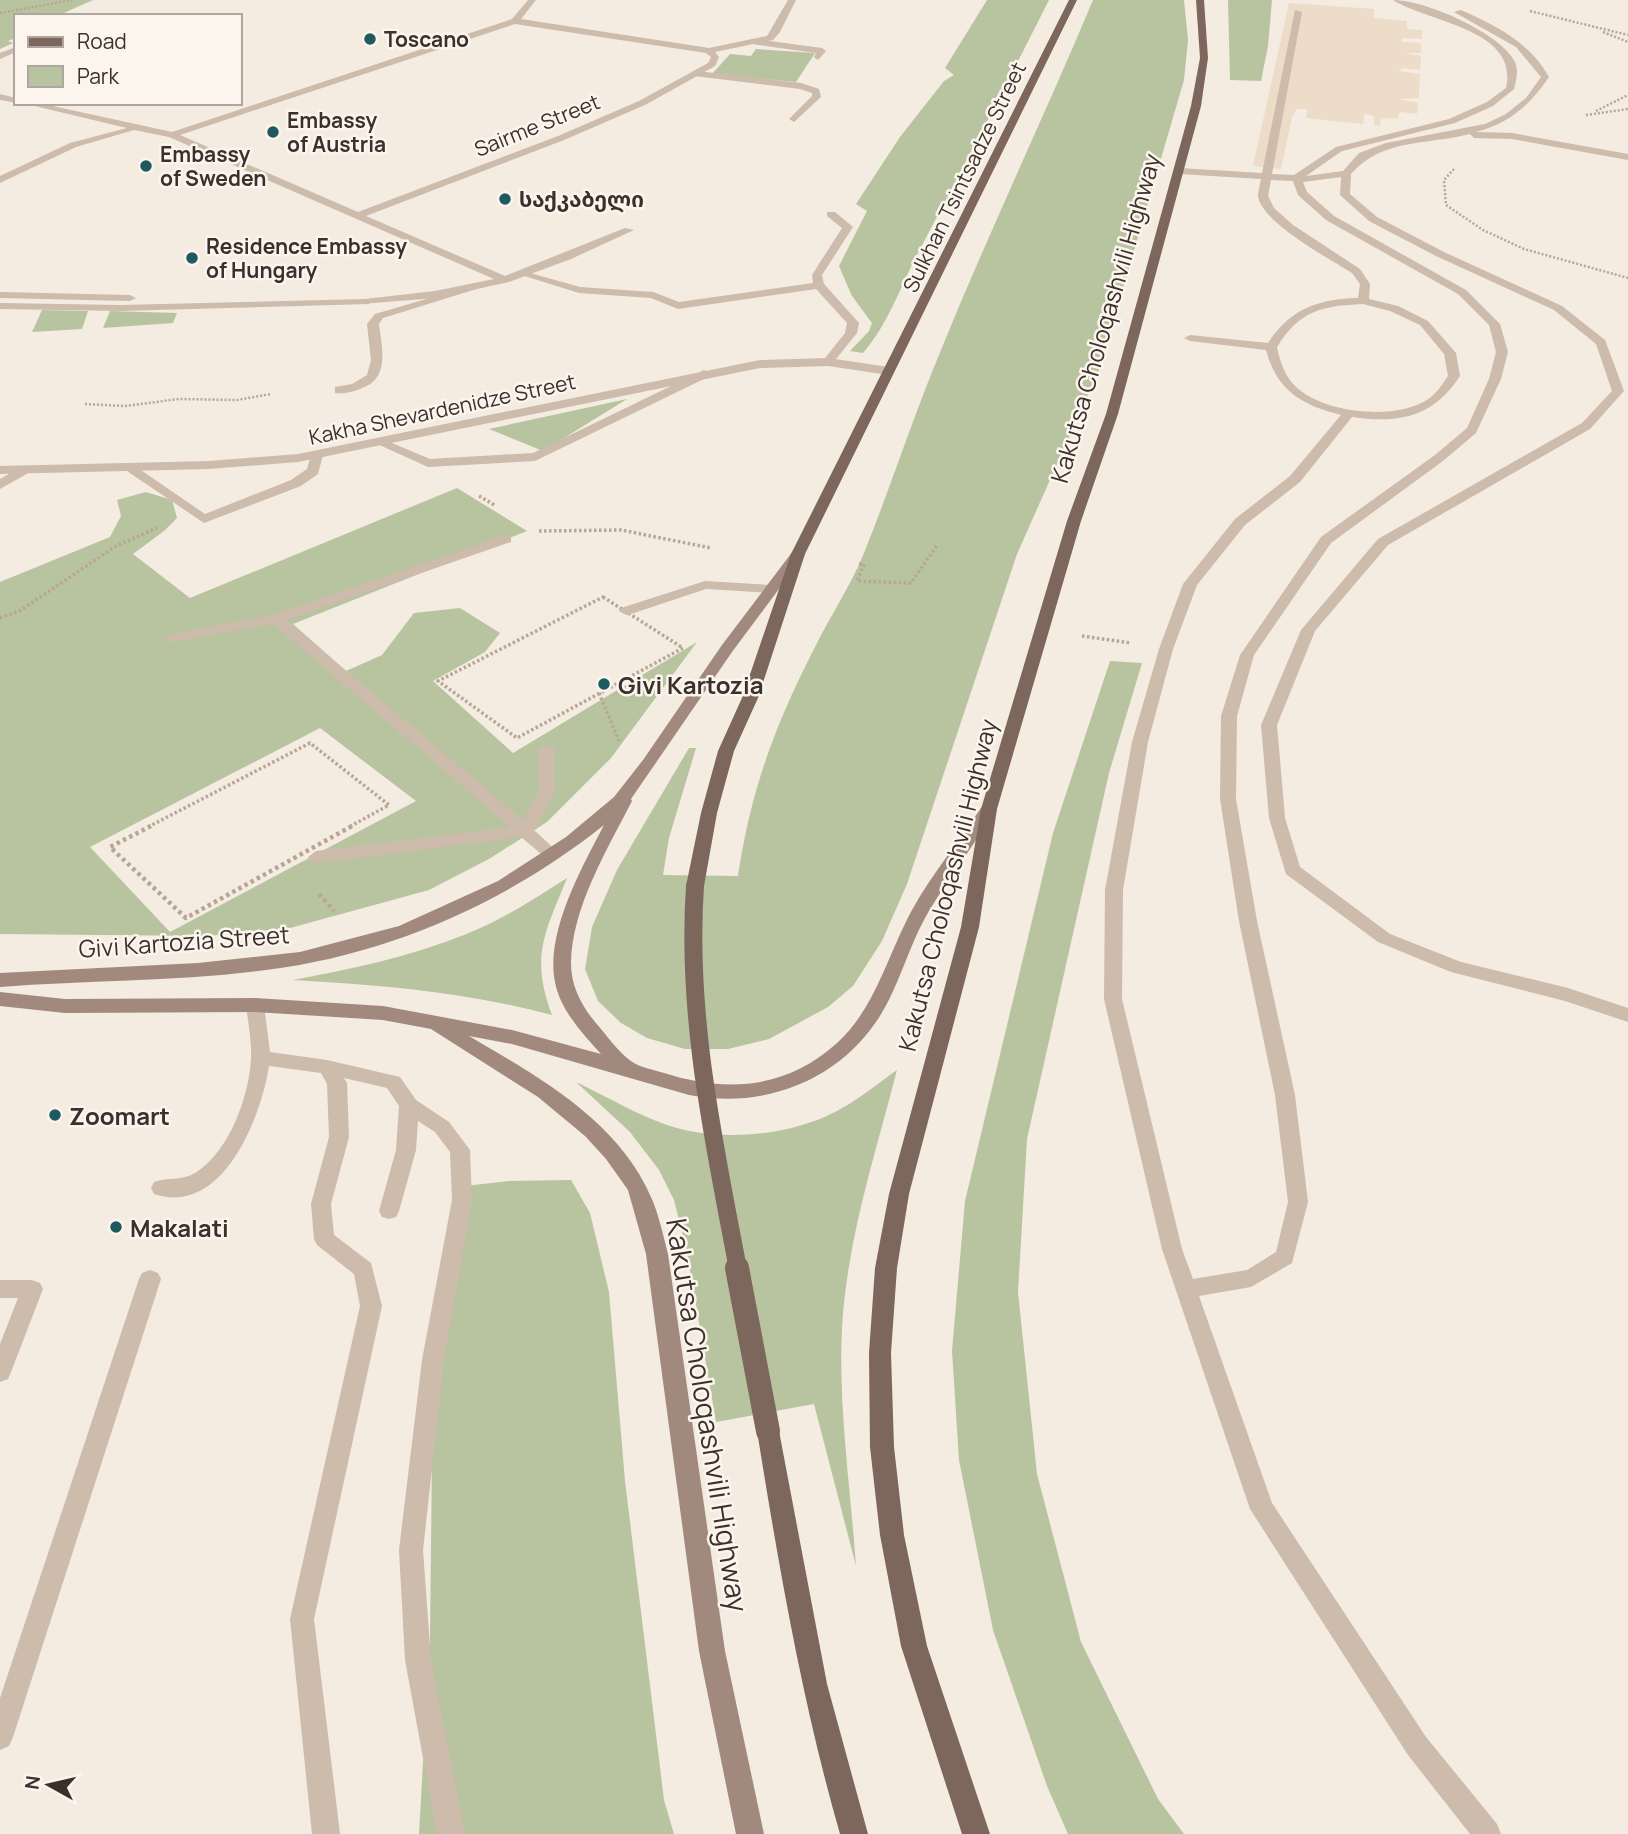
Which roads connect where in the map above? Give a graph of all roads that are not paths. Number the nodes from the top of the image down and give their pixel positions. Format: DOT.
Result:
graph roads {
  1 [pos="532,0"];
  2 [pos="792,0"];
  3 [pos="1073,0"];
  4 [pos="1200,0"];
  5 [pos="1397,0"];
  6 [pos="1429,0"];
  7 [pos="1298,12"];
  8 [pos="514,21"];
  9 [pos="755,42"];
  10 [pos="709,51"];
  11 [pos="818,57"];
  12 [pos="696,74"];
  13 [pos="35,105"];
  14 [pos="794,118"];
  15 [pos="137,129"];
  16 [pos="172,135"];
  17 [pos="1456,135"];
  18 [pos="1628,158"];
  19 [pos="1179,171"];
  20 [pos="1346,173"];
  21 [pos="1265,177"];
  22 [pos="1297,178"];
  23 [pos="0,180"];
  24 [pos="831,214"];
  25 [pos="357,216"];
  26 [pos="629,230"];
  27 [pos="523,274"];
  28 [pos="505,280"];
  29 [pos="819,285"];
  30 [pos="478,287"];
  31 [pos="0,295"];
  32 [pos="1363,302"];
  33 [pos="265,304"];
  34 [pos="0,306"];
  35 [pos="1190,338"];
  36 [pos="1271,347"];
  37 [pos="828,362"];
  38 [pos="889,370"];
  39 [pos="705,374"];
  40 [pos="339,390"];
  41 [pos="1349,414"];
  42 [pos="381,443"];
  43 [pos="317,455"];
  44 [pos="127,467"];
  45 [pos="25,469"];
  46 [pos="0,470"];
  47 [pos="0,485"];
  48 [pos="506,539"];
  49 [pos="798,554"];
  50 [pos="771,589"];
  51 [pos="626,611"];
  52 [pos="276,619"];
  53 [pos="171,638"];
  54 [pos="547,749"];
  55 [pos="628,792"];
  56 [pos="989,809"];
  57 [pos="525,831"];
  58 [pos="552,854"];
  59 [pos="316,857"];
  60 [pos="0,980"];
  61 [pos="0,999"];
  62 [pos="256,1005"];
  63 [pos="1628,1015"];
  64 [pos="430,1021"];
  65 [pos="261,1058"];
  66 [pos="327,1067"];
  67 [pos="627,1068"];
  68 [pos="409,1105"];
  69 [pos="161,1188"];
  70 [pos="389,1211"];
  71 [pos="150,1279"];
  72 [pos="0,1289"];
  73 [pos="1186,1289"];
  74 [pos="0,1372"];
  75 [pos="0,1737"];
  76 [pos="326,1834"];
  77 [pos="451,1834"];
  78 [pos="750,1834"];
  79 [pos="854,1834"];
  80 [pos="976,1834"];
  81 [pos="1487,1834"];
  1 -- 8 [label="street"];
  2 -- 9 [label="street"];
  3 -- 38 [label="main road, Sulkhan Tsintsadze Street"];
  4 -- 19 [label="main road, Kakutsa Choloqashvili Highway"];
  5 -- 22 [label="street"];
  6 -- 17 [label="street"];
  7 -- 21 [label="street"];
  8 -- 10 [label="street"];
  8 -- 16 [label="street"];
  9 -- 10 [label="street"];
  9 -- 11 [label="street"];
  10 -- 12 [label="street"];
  12 -- 14 [label="street"];
  12 -- 25 [label="street, Sairme Street"];
  13 -- 15 [label="street"];
  15 -- 16 [label="street"];
  15 -- 23 [label="street"];
  16 -- 25 [label="street"];
  17 -- 18 [label="street"];
  17 -- 20 [label="street"];
  19 -- 21 [label="street"];
  19 -- 56 [label="main road, Kakutsa Choloqashvili Highway"];
  20 -- 22 [label="street"];
  20 -- 63 [label="street"];
  21 -- 22 [label="street"];
  21 -- 32 [label="street"];
  22 -- 73 [label="street"];
  24 -- 29 [label="street"];
  25 -- 28 [label="street"];
  26 -- 27 [label="street"];
  27 -- 28 [label="street"];
  27 -- 29 [label="street"];
  28 -- 30 [label="street"];
  29 -- 37 [label="street"];
  30 -- 33 [label="street"];
  30 -- 40 [label="street"];
  31 -- 33 [label="street"];
  32 -- 36 [label="street"];
  32 -- 41 [label="street"];
  33 -- 34 [label="street"];
  35 -- 36 [label="street"];
  36 -- 41 [label="street"];
  37 -- 38 [label="street, Kakha Shevardenidze Street"];
  37 -- 39 [label="street, Kakha Shevardenidze Street"];
  38 -- 49 [label="main road, Givi Kartozia Street"];
  39 -- 42 [label="street, Kakha Shevardenidze Street"];
  39 -- 42 [label="street"];
  41 -- 73 [label="street"];
  42 -- 43 [label="street, Kakha Shevardenidze Street"];
  43 -- 44 [label="street, Kakha Shevardenidze Street"];
  43 -- 44 [label="street"];
  44 -- 45 [label="street, Kakha Shevardenidze Street"];
  45 -- 46 [label="street, Kakha Shevardenidze Street"];
  45 -- 47 [label="street"];
  48 -- 52 [label="street"];
  49 -- 50 [label="main road, Givi Kartozia Street"];
  49 -- 79 [label="main road, bridge"];
  50 -- 51 [label="street"];
  50 -- 55 [label="main road, Givi Kartozia Street"];
  52 -- 53 [label="street"];
  52 -- 57 [label="street"];
  54 -- 57 [label="street"];
  55 -- 58 [label="main road, Givi Kartozia Street"];
  55 -- 67 [label="main road"];
  56 -- 67 [label="main road"];
  56 -- 80 [label="main road, Kakutsa Choloqashvili Highway"];
  57 -- 58 [label="street"];
  57 -- 59 [label="street"];
  58 -- 60 [label="main road, Givi Kartozia Street"];
  61 -- 62 [label="main road"];
  62 -- 64 [label="main road"];
  62 -- 65 [label="street"];
  64 -- 67 [label="main road"];
  64 -- 78 [label="main road, Kakutsa Choloqashvili Highway"];
  65 -- 66 [label="street"];
  65 -- 69 [label="street"];
  66 -- 68 [label="street"];
  66 -- 76 [label="street"];
  68 -- 70 [label="street"];
  68 -- 77 [label="street"];
  71 -- 75 [label="street"];
  72 -- 74 [label="street"];
  73 -- 81 [label="street"];
}
